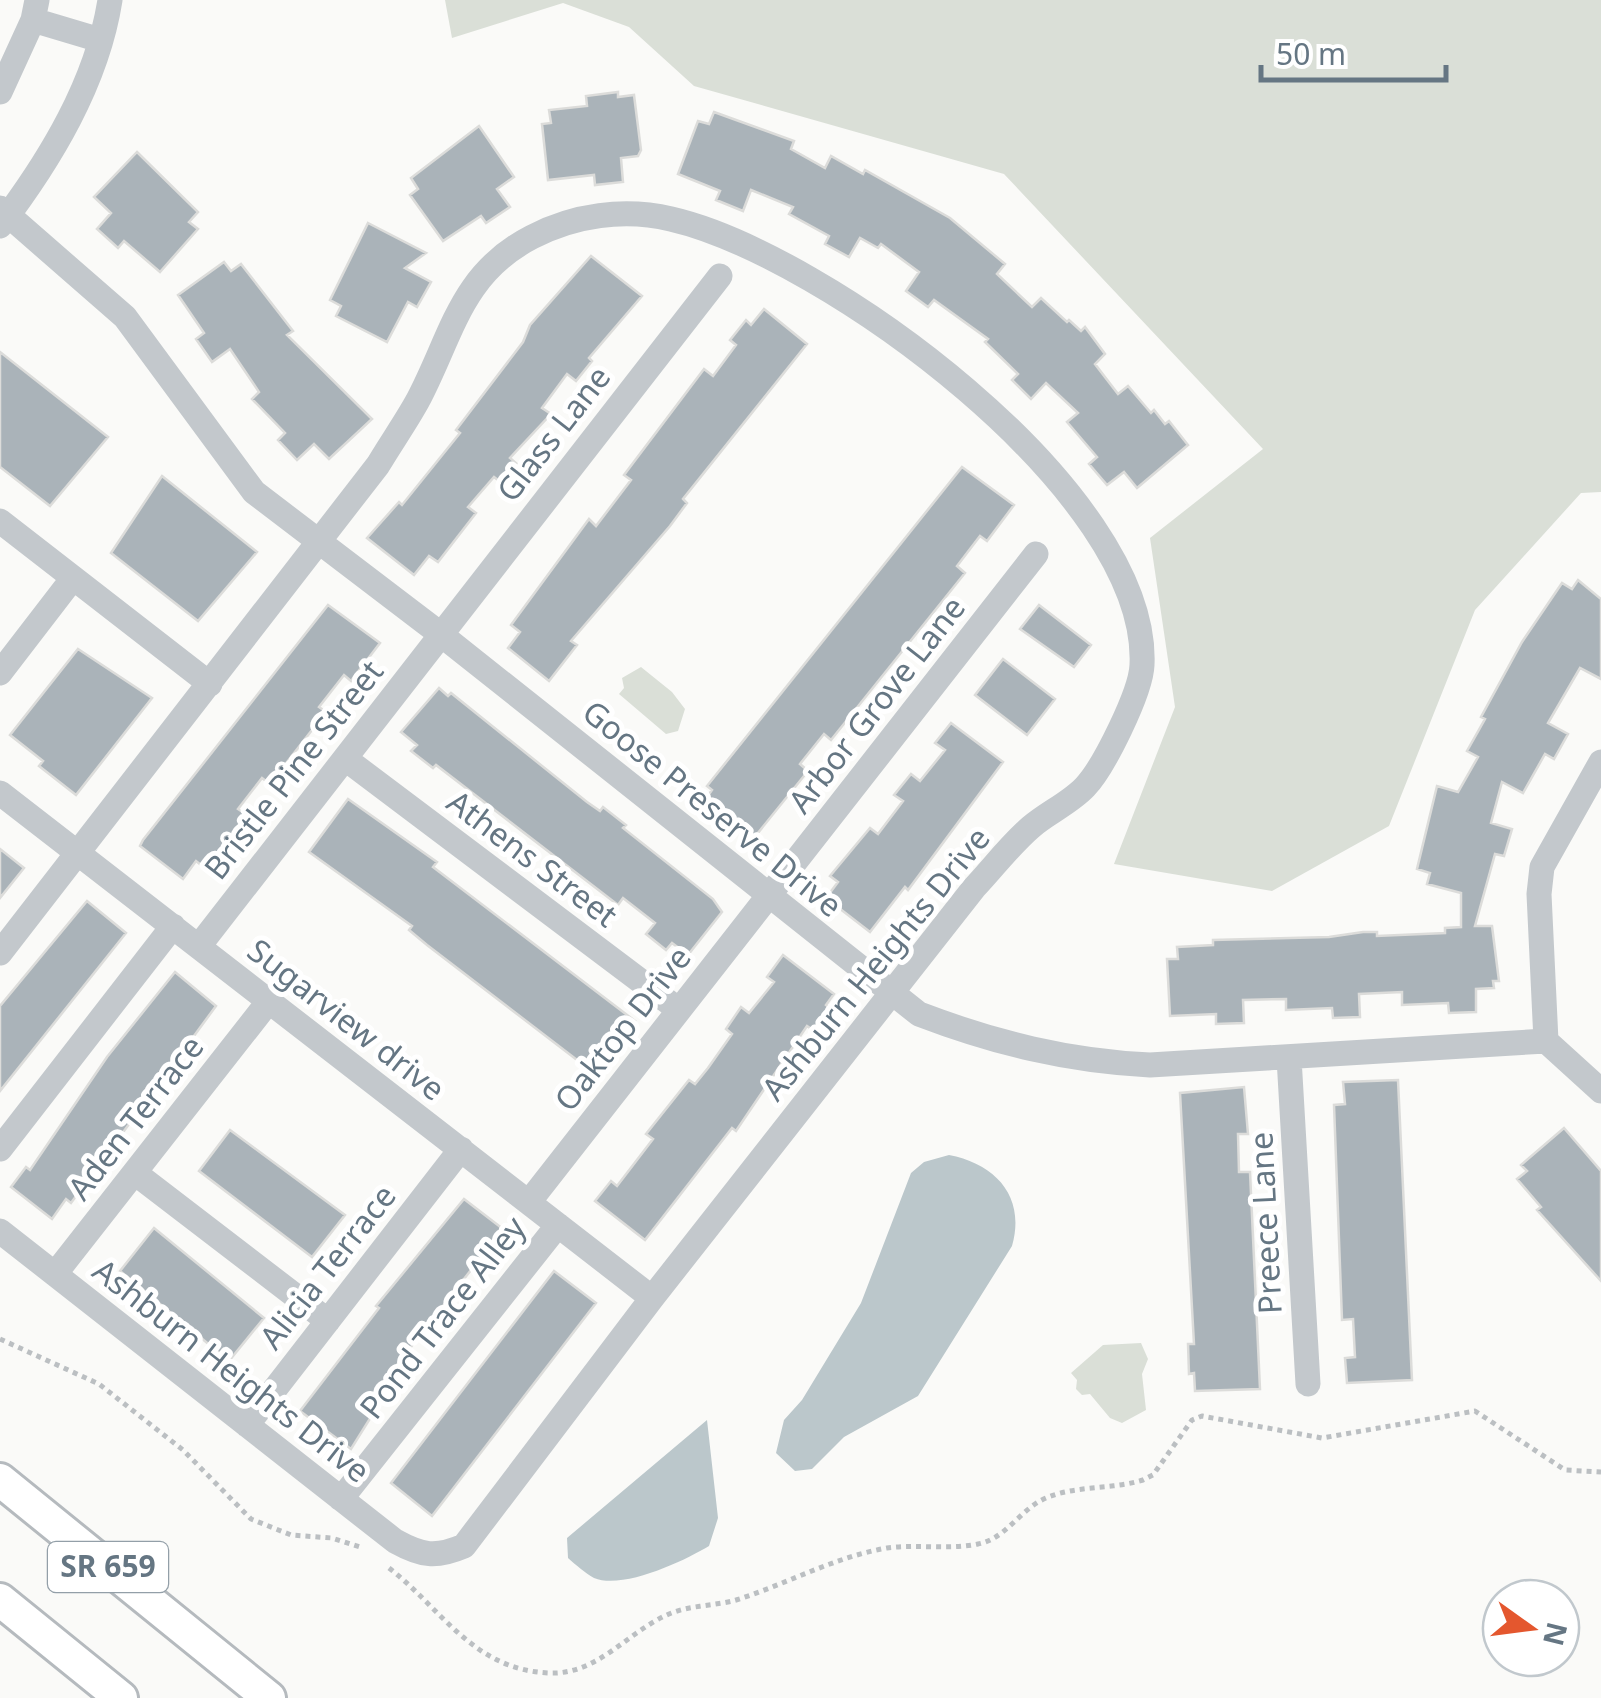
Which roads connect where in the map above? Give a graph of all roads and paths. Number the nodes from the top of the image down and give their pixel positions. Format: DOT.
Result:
graph roads {
  1 [pos="110,0"];
  2 [pos="35,10"];
  3 [pos="100,40"];
  4 [pos="0,92"];
  5 [pos="3,216"];
  6 [pos="720,276"];
  7 [pos="0,521"];
  8 [pos="319,544"];
  9 [pos="1036,554"];
  10 [pos="73,578"];
  11 [pos="439,632"];
  12 [pos="0,673"];
  13 [pos="210,684"];
  14 [pos="347,760"];
  15 [pos="1601,762"];
  16 [pos="0,793"];
  17 [pos="79,854"];
  18 [pos="768,896"];
  19 [pos="172,926"];
  20 [pos="198,946"];
  21 [pos="0,954"];
  22 [pos="892,992"];
  23 [pos="269,1002"];
  24 [pos="678,1010"];
  25 [pos="1546,1042"];
  26 [pos="1289,1058"];
  27 [pos="1601,1091"];
  28 [pos="0,1149"];
  29 [pos="461,1150"];
  30 [pos="134,1172"];
  31 [pos="529,1202"];
  32 [pos="558,1225"];
  33 [pos="0,1231"];
  34 [pos="54,1274"];
  35 [pos="652,1298"];
  36 [pos="328,1321"];
  37 [pos="0,1340"];
  38 [pos="1308,1384"];
  39 [pos="247,1425"];
  40 [pos="1601,1472"];
  41 [pos="0,1480"];
  42 [pos="341,1499"];
  43 [pos="366,1551"];
  44 [pos="384,1563"];
  45 [pos="0,1600"];
  46 [pos="122,1698"];
  47 [pos="269,1698"];
  1 -- 3 [label="street"];
  2 -- 3 [label="street"];
  2 -- 4 [label="street"];
  3 -- 5 [label="street"];
  5 -- 8 [label="street, Goose Preserve Drive"];
  6 -- 11 [label="street, Glass Lane"];
  7 -- 10 [label="street"];
  8 -- 11 [label="street, Goose Preserve Drive"];
  8 -- 13 [label="street, Ashburn Heights Drive"];
  8 -- 22 [label="street, Ashburn Heights Drive"];
  9 -- 18 [label="street, Arbor Grove Lane"];
  10 -- 12 [label="street"];
  10 -- 13 [label="street"];
  11 -- 14 [label="street, Bristle Pine Street"];
  11 -- 18 [label="street, Goose Preserve Drive"];
  13 -- 17 [label="street, Ashburn Heights Drive"];
  14 -- 20 [label="street, Bristle Pine Street"];
  14 -- 24 [label="street, Athens Street"];
  15 -- 25 [label="street"];
  16 -- 17 [label="street, Sugarview drive"];
  17 -- 19 [label="street, Sugarview drive"];
  17 -- 21 [label="street, Ashburn Heights Drive"];
  18 -- 22 [label="street, Goose Preserve Drive"];
  18 -- 24 [label="street, Oaktop Drive"];
  19 -- 20 [label="street, Sugarview drive"];
  19 -- 28 [label="street"];
  20 -- 23 [label="street, Sugarview drive"];
  22 -- 26 [label="street, Goose Preserve Drive"];
  22 -- 35 [label="street, Ashburn Heights Drive"];
  23 -- 29 [label="street, Sugarview drive"];
  23 -- 30 [label="street, Aden Terrace"];
  24 -- 31 [label="street, Oaktop Drive"];
  25 -- 26 [label="street, Goose Preserve Drive"];
  25 -- 27 [label="street"];
  26 -- 38 [label="street, Preece Lane"];
  29 -- 31 [label="street, Sugarview drive"];
  29 -- 36 [label="street, Alicia Terrace"];
  30 -- 34 [label="street, Aden Terrace"];
  30 -- 36 [label="street"];
  31 -- 32 [label="street, Sugarview drive"];
  32 -- 35 [label="street, Sugarview drive"];
  32 -- 42 [label="street, Pond Trace Alley"];
  33 -- 34 [label="street, Ashburn Heights Drive"];
  34 -- 39 [label="street, Ashburn Heights Drive"];
  35 -- 42 [label="street, Ashburn Heights Drive"];
  36 -- 39 [label="street, Alicia Terrace"];
  37 -- 43 [label="path"];
  39 -- 42 [label="street, Ashburn Heights Drive"];
  40 -- 44 [label="path"];
  41 -- 47 [label="main road, SR 659"];
  45 -- 46 [label="main road, SR 659"];
}
